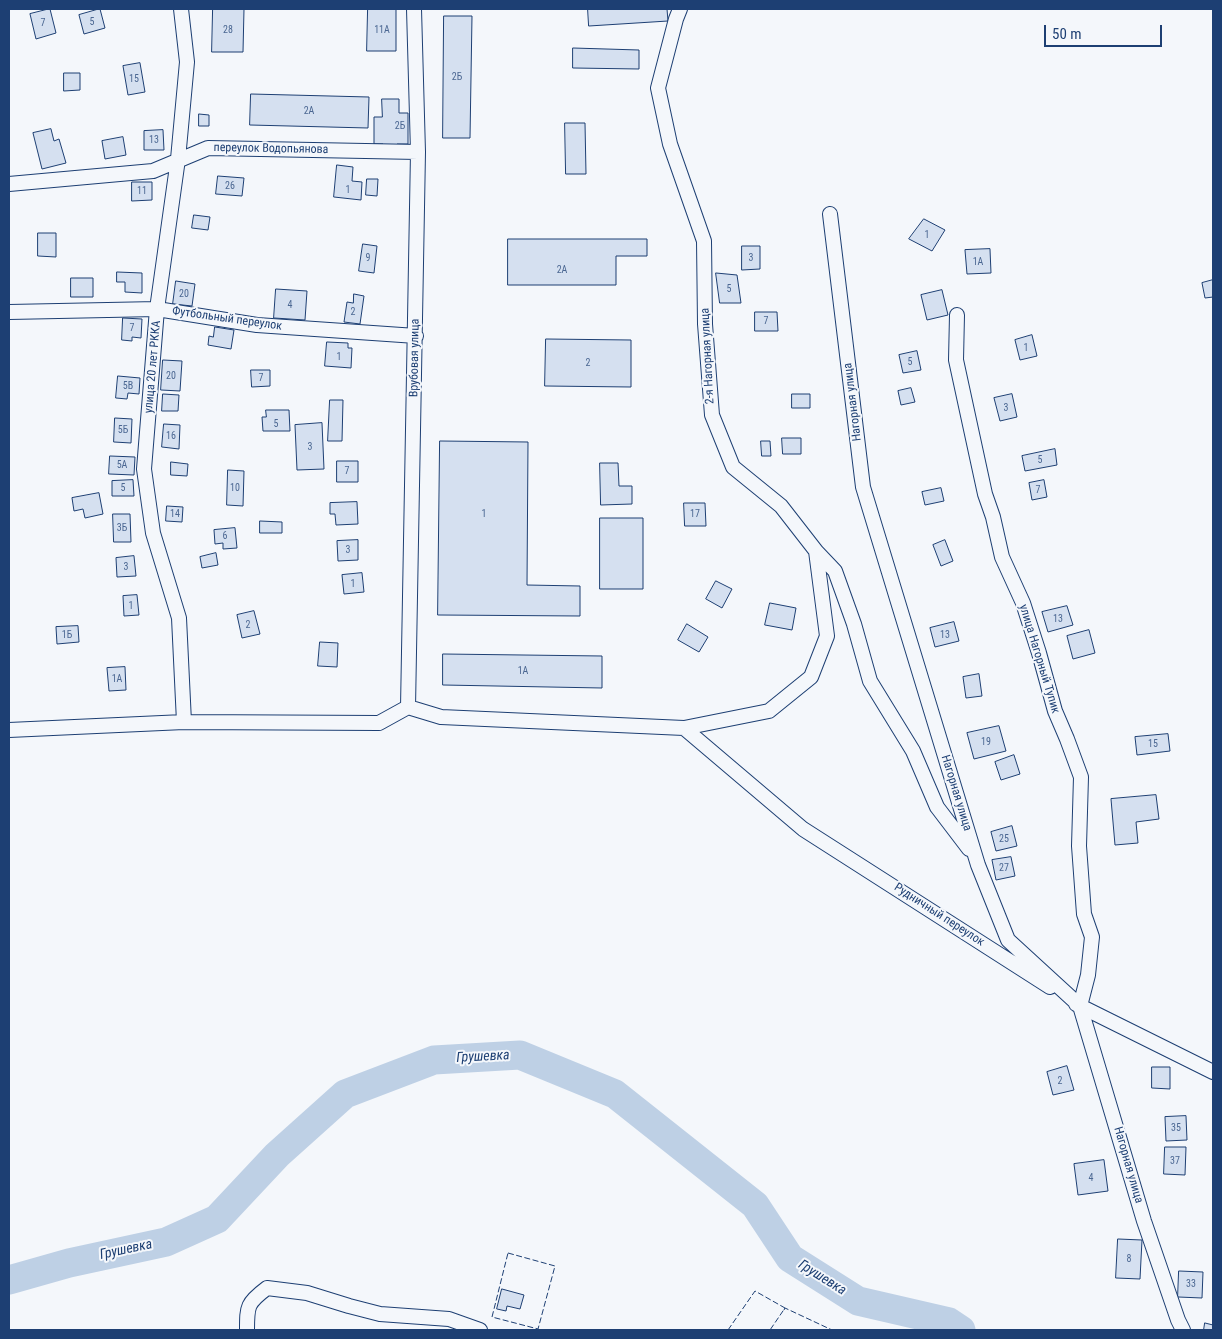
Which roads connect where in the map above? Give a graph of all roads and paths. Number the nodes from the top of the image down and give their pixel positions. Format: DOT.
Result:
graph roads {
  1 [pos="181,9"];
  2 [pos="414,9"];
  3 [pos="680,9"];
  4 [pos="418,152"];
  5 [pos="178,159"];
  6 [pos="9,184"];
  7 [pos="830,214"];
  8 [pos="157,309"];
  9 [pos="9,312"];
  10 [pos="957,314"];
  11 [pos="416,336"];
  12 [pos="816,552"];
  13 [pos="408,708"];
  14 [pos="184,722"];
  15 [pos="684,728"];
  16 [pos="9,730"];
  17 [pos="978,865"];
  18 [pos="1080,1006"];
  19 [pos="1213,1072"];
  20 [pos="247,1330"];
  21 [pos="480,1330"];
  22 [pos="1184,1330"];
  1 -- 5 [label="street, улица 20 лет РККА"];
  2 -- 4 [label="street, Врубовая улица"];
  3 -- 12 [label="street, 2-я Нагорная улица"];
  4 -- 5 [label="street, переулок Водопьянова"];
  4 -- 11 [label="street, Врубовая улица"];
  5 -- 6 [label="street, переулок Водопьянова"];
  5 -- 8 [label="street, улица 20 лет РККА"];
  7 -- 17 [label="street, Нагорная улица"];
  8 -- 9 [label="street, Футбольный переулок"];
  8 -- 11 [label="street, Футбольный переулок"];
  8 -- 14 [label="street, улица 20 лет РККА"];
  10 -- 18 [label="street, улица Нагорный Тупик"];
  11 -- 13 [label="street, Врубовая улица"];
  12 -- 15 [label="street, 2-я Нагорная улица"];
  12 -- 17 [label="street"];
  13 -- 14 [label="street"];
  13 -- 15 [label="street"];
  14 -- 16 [label="street"];
  15 -- 18 [label="street, Рудничный переулок"];
  17 -- 18 [label="street, Нагорная улица"];
  18 -- 19 [label="street, Рудничный переулок"];
  18 -- 22 [label="street, Нагорная улица"];
  20 -- 21 [label="street"];
}
